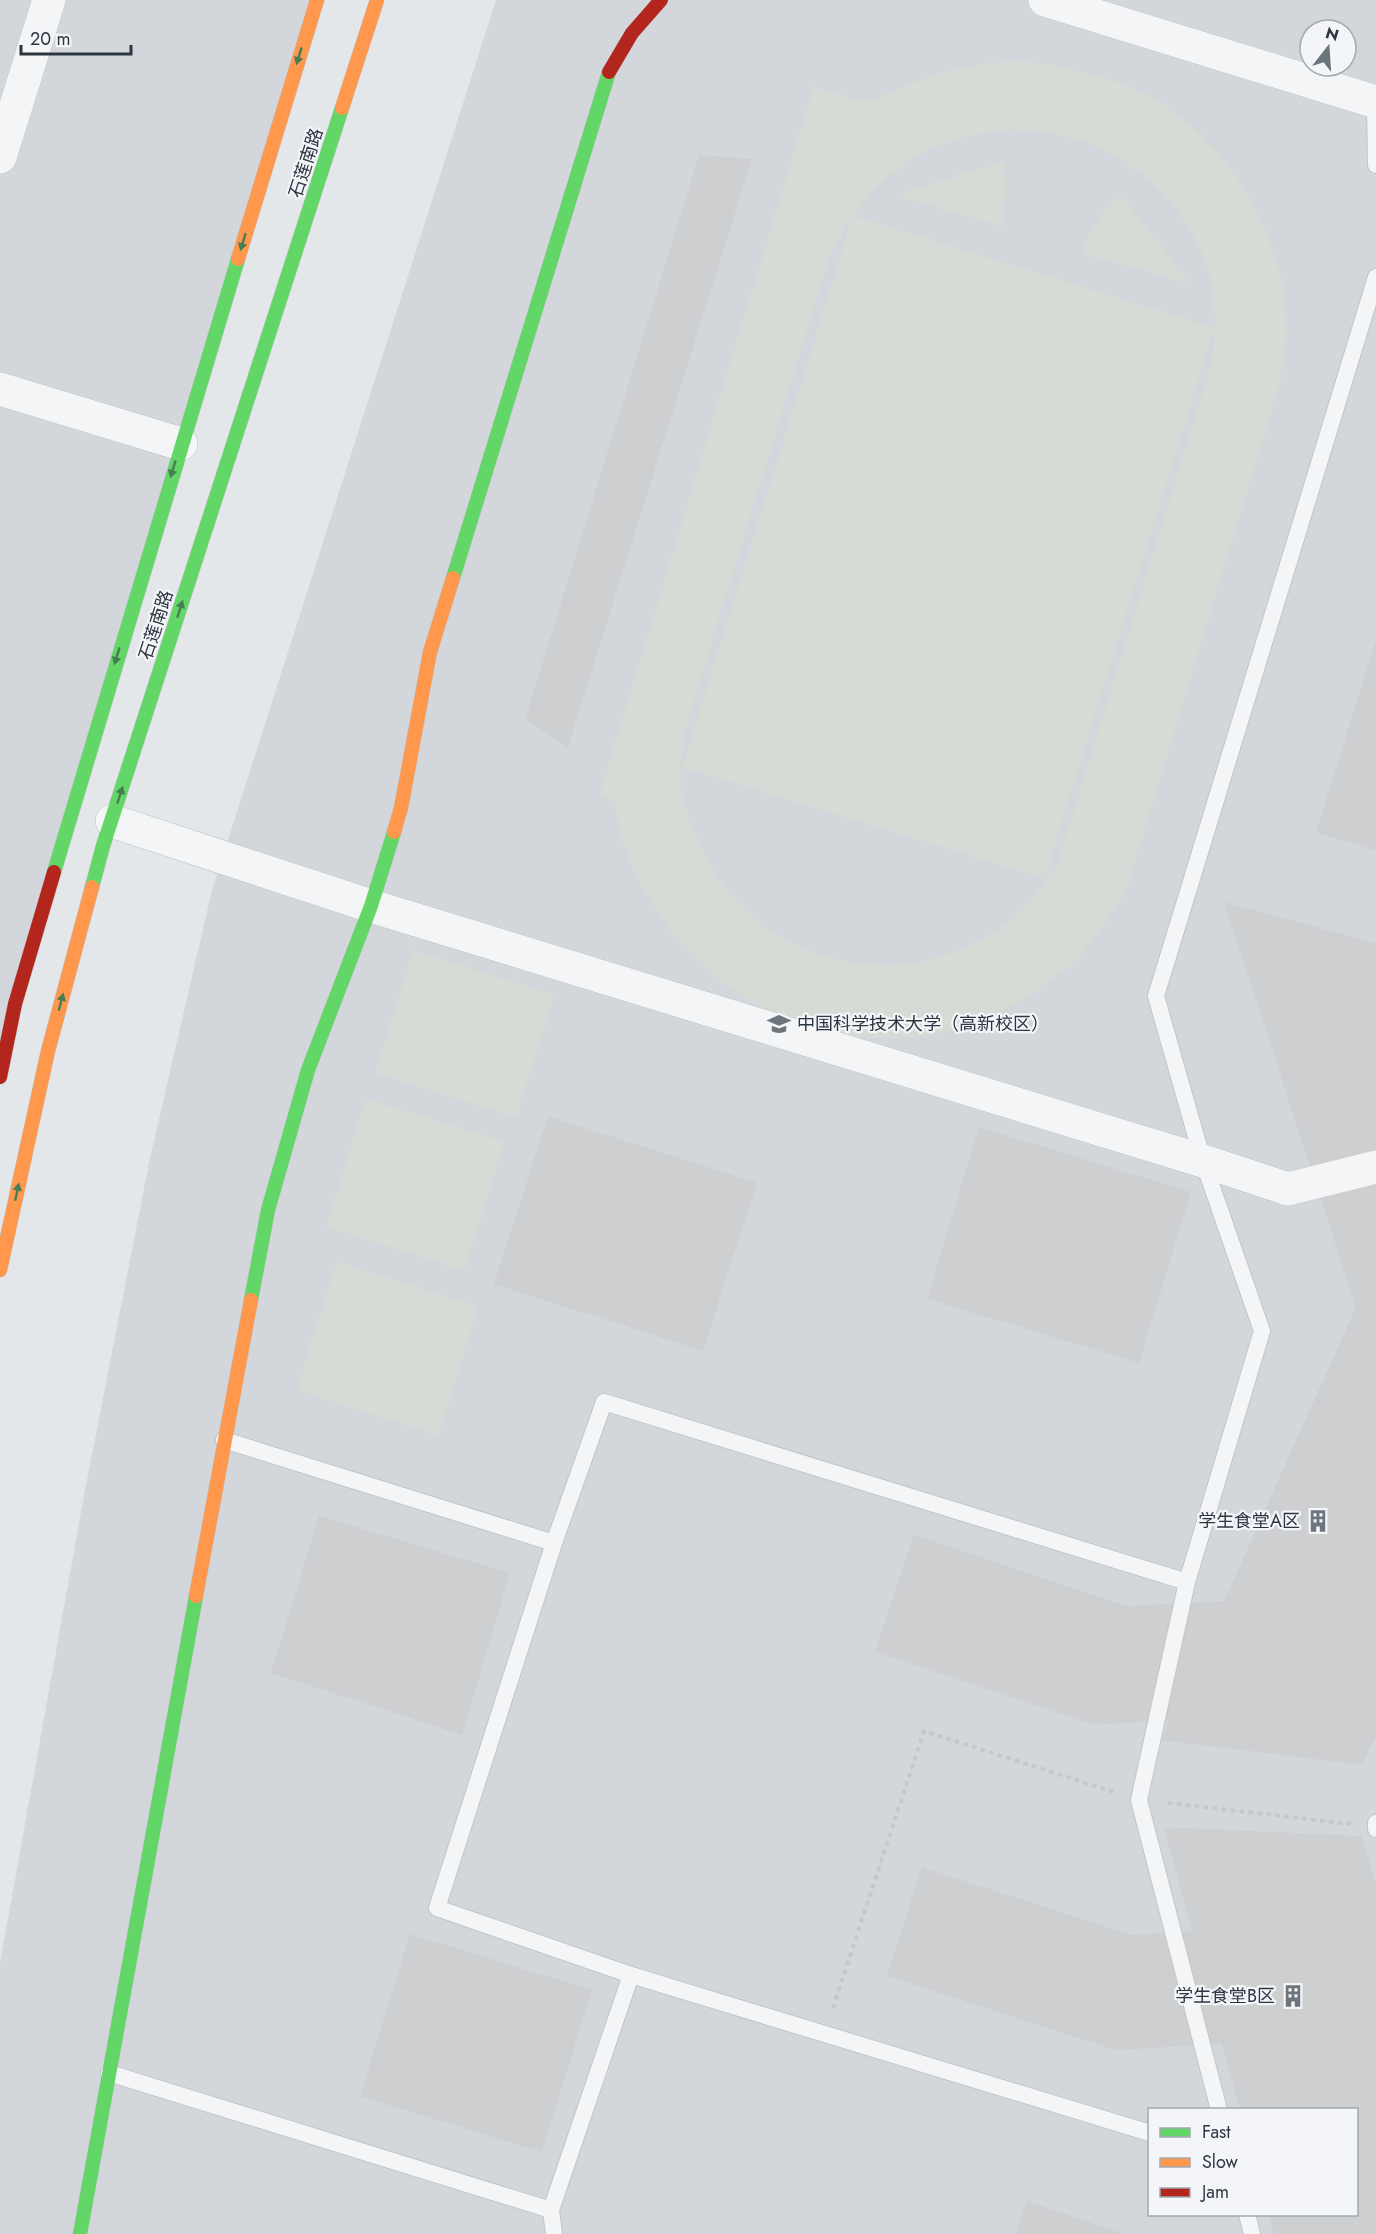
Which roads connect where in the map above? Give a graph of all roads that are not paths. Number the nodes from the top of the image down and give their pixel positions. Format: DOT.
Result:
graph roads {
  1 [pos="49,0"];
  2 [pos="316,0"];
  3 [pos="377,0"];
  4 [pos="661,0"];
  5 [pos="1045,0"];
  6 [pos="1376,101"];
  7 [pos="0,157"];
  8 [pos="1376,165"];
  9 [pos="1376,277"];
  10 [pos="0,389"];
  11 [pos="181,444"];
  12 [pos="111,821"];
  13 [pos="371,906"];
  14 [pos="0,1077"];
  15 [pos="1203,1161"];
  16 [pos="1376,1167"];
  17 [pos="0,1270"];
  18 [pos="224,1440"];
  19 [pos="554,1543"];
  20 [pos="1187,1582"];
  21 [pos="631,1976"];
  22 [pos="110,2073"];
  23 [pos="1219,2108"];
  24 [pos="1148,2133"];
  25 [pos="551,2210"];
  26 [pos="1248,2216"];
  27 [pos="80,2234"];
  28 [pos="554,2234"];
  29 [pos="1252,2234"];
  1 -- 7 [label="street"];
  2 -- 11 [label="street, 石莲南路, one-way"];
  12 -- 3 [label="street, 石莲南路, one-way"];
  4 -- 13 [label="street"];
  5 -- 6 [label="street"];
  6 -- 8 [label="lane"];
  9 -- 15 [label="lane"];
  10 -- 11 [label="street"];
  11 -- 14 [label="street, 石莲南路, one-way"];
  12 -- 13 [label="street"];
  17 -- 12 [label="street, 石莲南路, one-way"];
  13 -- 15 [label="street"];
  13 -- 18 [label="street"];
  15 -- 16 [label="street"];
  15 -- 20 [label="lane"];
  18 -- 19 [label="lane"];
  18 -- 22 [label="street"];
  19 -- 20 [label="lane"];
  19 -- 21 [label="lane"];
  20 -- 23 [label="lane"];
  21 -- 24 [label="lane"];
  21 -- 25 [label="lane"];
  22 -- 25 [label="lane"];
  22 -- 27 [label="street"];
  25 -- 28 [label="lane"];
  26 -- 29 [label="lane"];
}
